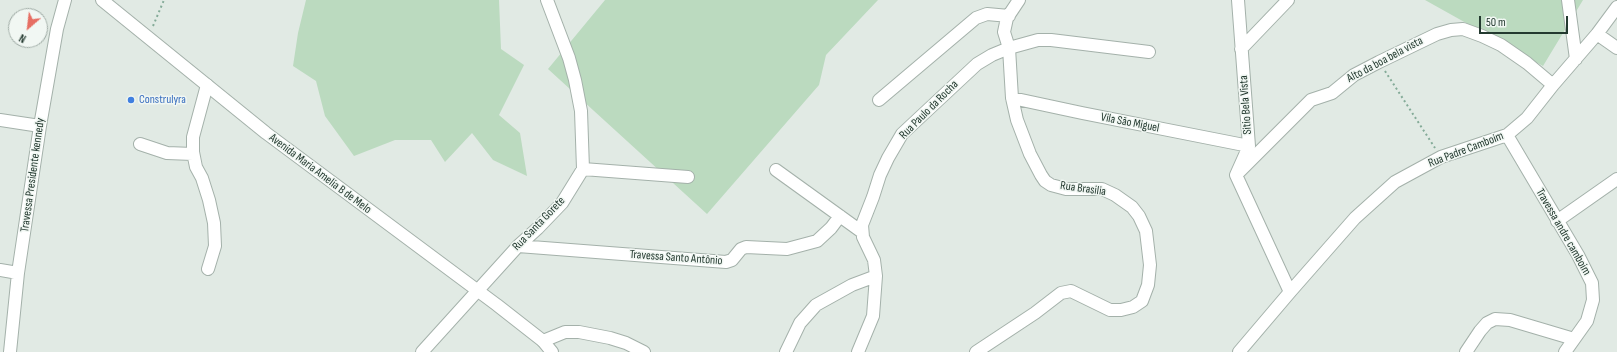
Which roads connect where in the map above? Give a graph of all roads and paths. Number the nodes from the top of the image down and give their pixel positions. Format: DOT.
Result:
graph roads {
  1 [pos="65,0"];
  2 [pos="102,0"];
  3 [pos="164,0"];
  4 [pos="547,0"];
  5 [pos="1019,0"];
  6 [pos="1238,0"];
  7 [pos="1288,0"];
  8 [pos="1568,0"];
  9 [pos="1617,7"];
  10 [pos="1009,16"];
  11 [pos="1598,34"];
  12 [pos="148,37"];
  13 [pos="1009,48"];
  14 [pos="1617,48"];
  15 [pos="1241,49"];
  16 [pos="1149,52"];
  17 [pos="1576,58"];
  18 [pos="1379,62"];
  19 [pos="207,85"];
  20 [pos="1553,85"];
  21 [pos="1012,98"];
  22 [pos="879,100"];
  23 [pos="0,120"];
  24 [pos="40,126"];
  25 [pos="1507,135"];
  26 [pos="140,144"];
  27 [pos="1249,146"];
  28 [pos="193,154"];
  29 [pos="1441,157"];
  30 [pos="583,169"];
  31 [pos="776,170"];
  32 [pos="1236,175"];
  33 [pos="688,177"];
  34 [pos="1617,179"];
  35 [pos="840,216"];
  36 [pos="1557,221"];
  37 [pos="862,232"];
  38 [pos="518,246"];
  39 [pos="208,269"];
  40 [pos="0,270"];
  41 [pos="18,273"];
  42 [pos="876,276"];
  43 [pos="478,291"];
  44 [pos="1290,292"];
  45 [pos="1574,339"];
  46 [pos="543,341"];
  47 [pos="10,352"];
  48 [pos="422,352"];
  49 [pos="552,352"];
  50 [pos="644,352"];
  51 [pos="786,352"];
  52 [pos="858,352"];
  53 [pos="976,352"];
  54 [pos="1239,352"];
  55 [pos="1466,352"];
  56 [pos="1565,352"];
  1 -- 24 [label="street, Travessa Presidente kennedy"];
  2 -- 12 [label="street, Avenida Maria Amelia B de Melo"];
  3 -- 12 [label="path"];
  4 -- 30 [label="street"];
  5 -- 10 [label="street, Rua Brasilia"];
  6 -- 15 [label="street, Sitio Bela Vista"];
  7 -- 15 [label="street"];
  8 -- 17 [label="street"];
  9 -- 11 [label="street, Rua Padre Camboim"];
  10 -- 13 [label="street, Rua Brasilia"];
  10 -- 22 [label="street"];
  11 -- 14 [label="street"];
  11 -- 17 [label="street, Rua Padre Camboim"];
  12 -- 19 [label="street, Avenida Maria Amelia B de Melo"];
  13 -- 16 [label="street, Rua Paulo da Rocha"];
  13 -- 21 [label="street, Rua Brasilia"];
  13 -- 37 [label="street, Rua Paulo da Rocha"];
  15 -- 27 [label="street, Sitio Bela Vista"];
  17 -- 20 [label="street, Rua Padre Camboim"];
  18 -- 20 [label="street, Alto da boa bela vista"];
  18 -- 29 [label="path"];
  18 -- 32 [label="street, Alto da boa bela vista"];
  19 -- 28 [label="street"];
  19 -- 43 [label="street, Avenida Maria Amelia B de Melo"];
  20 -- 25 [label="street, Rua Padre Camboim"];
  21 -- 27 [label="street, Vila São Miguel"];
  21 -- 53 [label="street, Rua Brasilia"];
  23 -- 24 [label="street"];
  24 -- 41 [label="street, Travessa Presidente kennedy"];
  25 -- 29 [label="street, Rua Padre Camboim"];
  25 -- 36 [label="street, Travessa andre camboim"];
  26 -- 28 [label="street"];
  27 -- 32 [label="street, Sitio Bela Vista"];
  28 -- 39 [label="street"];
  29 -- 44 [label="street, Rua Padre Camboim"];
  30 -- 33 [label="street"];
  30 -- 38 [label="street, Rua Santa Gorete"];
  31 -- 35 [label="street"];
  32 -- 44 [label="street"];
  34 -- 36 [label="street"];
  35 -- 37 [label="street"];
  35 -- 38 [label="street, Travessa Santo Antônio"];
  36 -- 45 [label="street, Travessa andre camboim"];
  37 -- 42 [label="street"];
  38 -- 43 [label="street, Rua Santa Gorete"];
  40 -- 41 [label="street"];
  41 -- 47 [label="street, Travessa Presidente kennedy"];
  42 -- 51 [label="street"];
  42 -- 52 [label="street"];
  43 -- 46 [label="street, Avenida Maria Amelia B de Melo"];
  43 -- 48 [label="street, Rua Santa Gorete"];
  44 -- 54 [label="street, Rua Padre Camboim"];
  45 -- 55 [label="street"];
  45 -- 56 [label="street, Travessa andre camboim"];
  46 -- 49 [label="street, Avenida Maria Amelia B de Melo"];
  46 -- 50 [label="street"];
}
